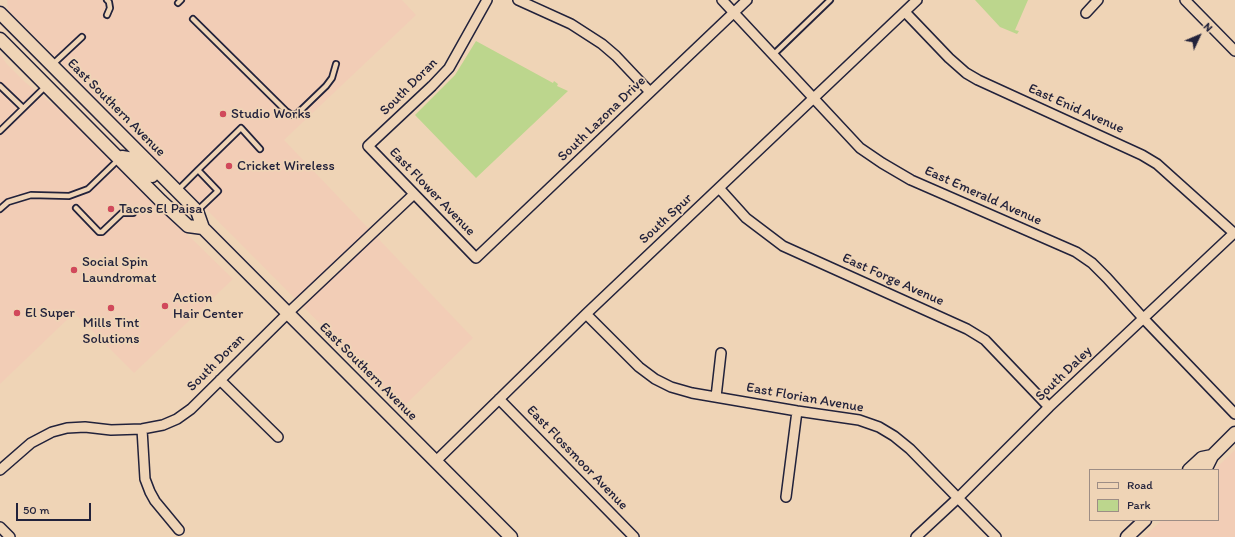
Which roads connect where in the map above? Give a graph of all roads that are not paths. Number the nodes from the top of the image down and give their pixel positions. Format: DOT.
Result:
graph roads {
  1 [pos="107,0"];
  2 [pos="487,0"];
  3 [pos="518,0"];
  4 [pos="722,0"];
  5 [pos="747,0"];
  6 [pos="830,0"];
  7 [pos="918,0"];
  8 [pos="1098,0"];
  9 [pos="1185,0"];
  10 [pos="905,12"];
  11 [pos="0,13"];
  12 [pos="733,13"];
  13 [pos="1086,13"];
  14 [pos="107,15"];
  15 [pos="193,19"];
  16 [pos="0,38"];
  17 [pos="82,38"];
  18 [pos="1235,51"];
  19 [pos="773,55"];
  20 [pos="336,64"];
  21 [pos="52,65"];
  22 [pos="46,85"];
  23 [pos="1,90"];
  24 [pos="650,92"];
  25 [pos="813,98"];
  26 [pos="23,108"];
  27 [pos="0,131"];
  28 [pos="368,146"];
  29 [pos="260,149"];
  30 [pos="119,159"];
  31 [pos="198,170"];
  32 [pos="719,188"];
  33 [pos="177,191"];
  34 [pos="414,194"];
  35 [pos="76,208"];
  36 [pos="0,209"];
  37 [pos="197,211"];
  38 [pos="133,213"];
  39 [pos="203,228"];
  40 [pos="1234,233"];
  41 [pos="476,258"];
  42 [pos="288,312"];
  43 [pos="586,314"];
  44 [pos="1143,318"];
  45 [pos="721,353"];
  46 [pos="220,380"];
  47 [pos="716,397"];
  48 [pos="499,399"];
  49 [pos="1049,407"];
  50 [pos="797,411"];
  51 [pos="1235,414"];
  52 [pos="142,429"];
  53 [pos="1235,433"];
  54 [pos="278,437"];
  55 [pos="1212,456"];
  56 [pos="436,461"];
  57 [pos="1190,469"];
  58 [pos="1206,469"];
  59 [pos="0,470"];
  60 [pos="786,497"];
  61 [pos="958,498"];
  62 [pos="1144,521"];
  63 [pos="0,527"];
  64 [pos="179,530"];
  65 [pos="10,537"];
  66 [pos="511,537"];
  67 [pos="634,537"];
  68 [pos="916,537"];
  69 [pos="996,537"];
  70 [pos="1127,537"];
  1 -- 14 [label="lane"];
  2 -- 28 [label="street, South Doran"];
  3 -- 24 [label="street"];
  4 -- 12 [label="street, East Emerald Avenue"];
  5 -- 12 [label="street, South Lazona Drive"];
  6 -- 19 [label="lane"];
  7 -- 10 [label="street, South Spur"];
  8 -- 13 [label="street"];
  9 -- 18 [label="street"];
  10 -- 25 [label="street, South Spur"];
  10 -- 40 [label="street, East Enid Avenue"];
  11 -- 21 [label="main road, East Southern Avenue"];
  12 -- 19 [label="street, East Emerald Avenue"];
  12 -- 24 [label="street, South Lazona Drive"];
  15 -- 20 [label="lane"];
  16 -- 22 [label="main road, East Southern Avenue"];
  17 -- 21 [label="lane"];
  19 -- 25 [label="street, East Emerald Avenue"];
  21 -- 33 [label="main road, East Southern Avenue"];
  22 -- 26 [label="lane"];
  22 -- 30 [label="main road, East Southern Avenue"];
  23 -- 26 [label="lane"];
  24 -- 41 [label="street, South Lazona Drive"];
  25 -- 32 [label="street, South Spur"];
  25 -- 44 [label="street, East Emerald Avenue"];
  26 -- 27 [label="lane"];
  28 -- 34 [label="street, East Flower Avenue"];
  29 -- 31 [label="lane"];
  30 -- 33 [label="main road"];
  30 -- 36 [label="lane"];
  30 -- 39 [label="main road, East Southern Avenue"];
  31 -- 33 [label="lane"];
  31 -- 37 [label="lane"];
  32 -- 43 [label="street, South Spur"];
  32 -- 49 [label="street, East Forge Avenue"];
  33 -- 37 [label="main road, East Southern Avenue"];
  34 -- 41 [label="street, East Flower Avenue"];
  34 -- 42 [label="street, South Doran"];
  35 -- 38 [label="lane"];
  37 -- 39 [label="main road, East Southern Avenue"];
  39 -- 42 [label="main road, East Southern Avenue"];
  40 -- 44 [label="street, South Daley"];
  42 -- 46 [label="street, South Doran"];
  42 -- 56 [label="main road, East Southern Avenue"];
  43 -- 47 [label="street, East Florian Avenue"];
  43 -- 48 [label="street, South Spur"];
  44 -- 49 [label="street, South Daley"];
  44 -- 51 [label="street, East Emerald Avenue"];
  45 -- 47 [label="street"];
  46 -- 52 [label="street, South Doran"];
  46 -- 54 [label="street"];
  47 -- 50 [label="street, East Florian Avenue"];
  48 -- 56 [label="street, South Spur"];
  48 -- 67 [label="street, East Flossmoor Avenue"];
  49 -- 61 [label="street, South Daley"];
  50 -- 60 [label="street"];
  50 -- 61 [label="street, East Florian Avenue"];
  52 -- 59 [label="street, South Doran"];
  52 -- 64 [label="street"];
  53 -- 55 [label="main road"];
  55 -- 57 [label="main road"];
  55 -- 58 [label="main road"];
  56 -- 66 [label="main road, East Southern Avenue"];
  61 -- 68 [label="street, South Daley"];
  61 -- 69 [label="street, East Florian Avenue"];
  62 -- 70 [label="main road"];
  63 -- 65 [label="street"];
}
